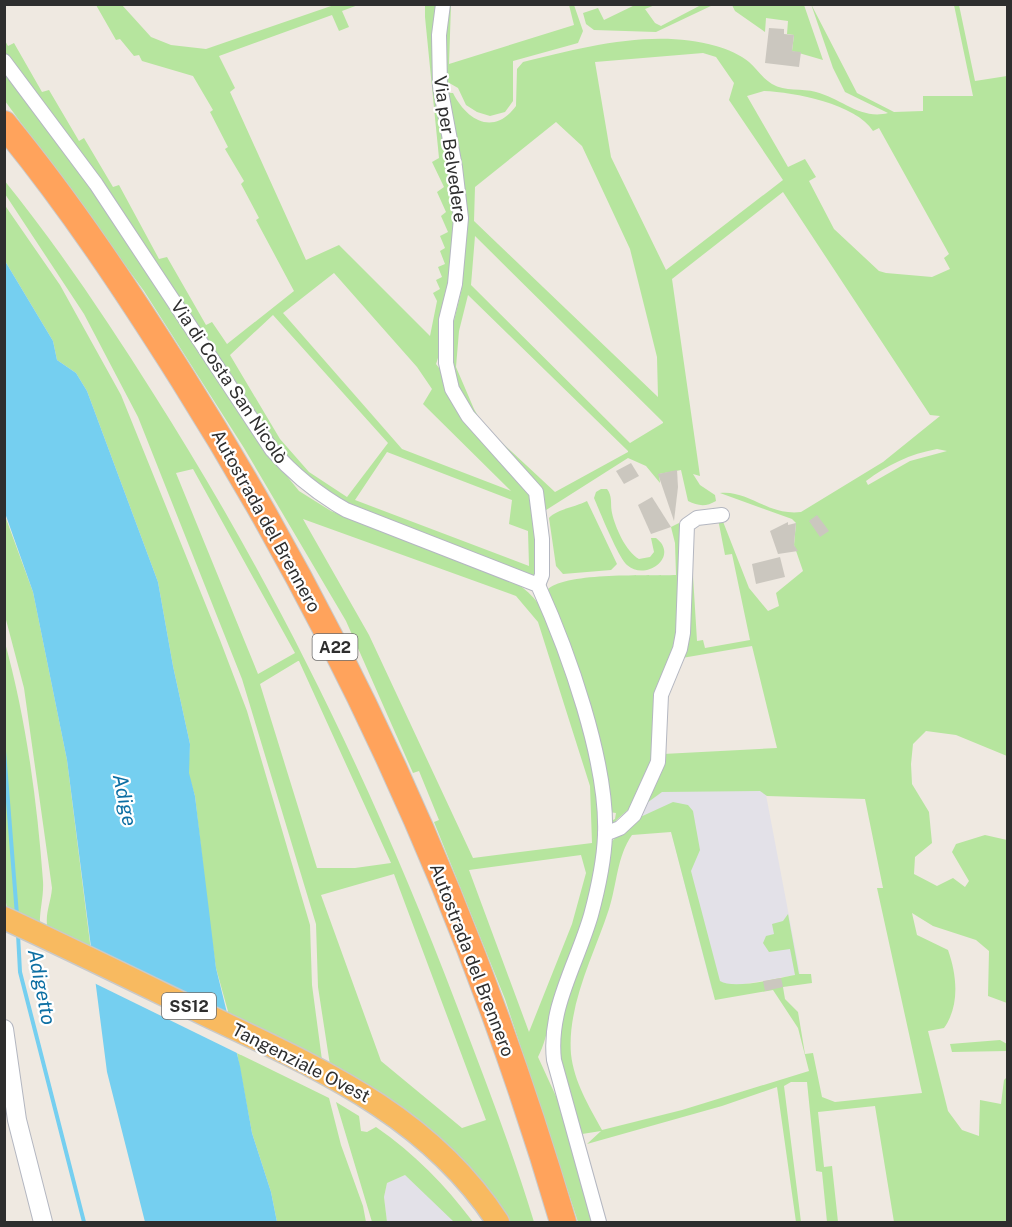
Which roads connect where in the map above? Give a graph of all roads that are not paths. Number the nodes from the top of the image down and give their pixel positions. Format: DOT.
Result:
graph roads {
  1 [pos="443,4"];
  2 [pos="4,62"];
  3 [pos="4,124"];
  4 [pos="4,148"];
  5 [pos="722,515"];
  6 [pos="538,585"];
  7 [pos="605,834"];
  8 [pos="4,918"];
  9 [pos="4,933"];
  10 [pos="4,1029"];
  11 [pos="368,1104"];
  12 [pos="43,1222"];
  13 [pos="481,1222"];
  14 [pos="498,1222"];
  15 [pos="548,1222"];
  16 [pos="563,1222"];
  17 [pos="598,1222"];
  1 -- 6 [label="street, Via per Belvedere"];
  2 -- 6 [label="street, Via di Costa San Nicolò"];
  3 -- 16 [label="highway, Autostrada del Brennero / A22"];
  4 -- 15 [label="highway, Autostrada del Brennero / A22"];
  5 -- 7 [label="street"];
  6 -- 7 [label="street"];
  7 -- 17 [label="street"];
  8 -- 11 [label="highway, Tangenziale Ovest / SS12"];
  9 -- 11 [label="highway, Tangenziale Ovest / SS12"];
  10 -- 12 [label="street"];
  11 -- 13 [label="highway, Tangenziale Ovest / SS12"];
  11 -- 14 [label="highway, Tangenziale Ovest / SS12"];
}
